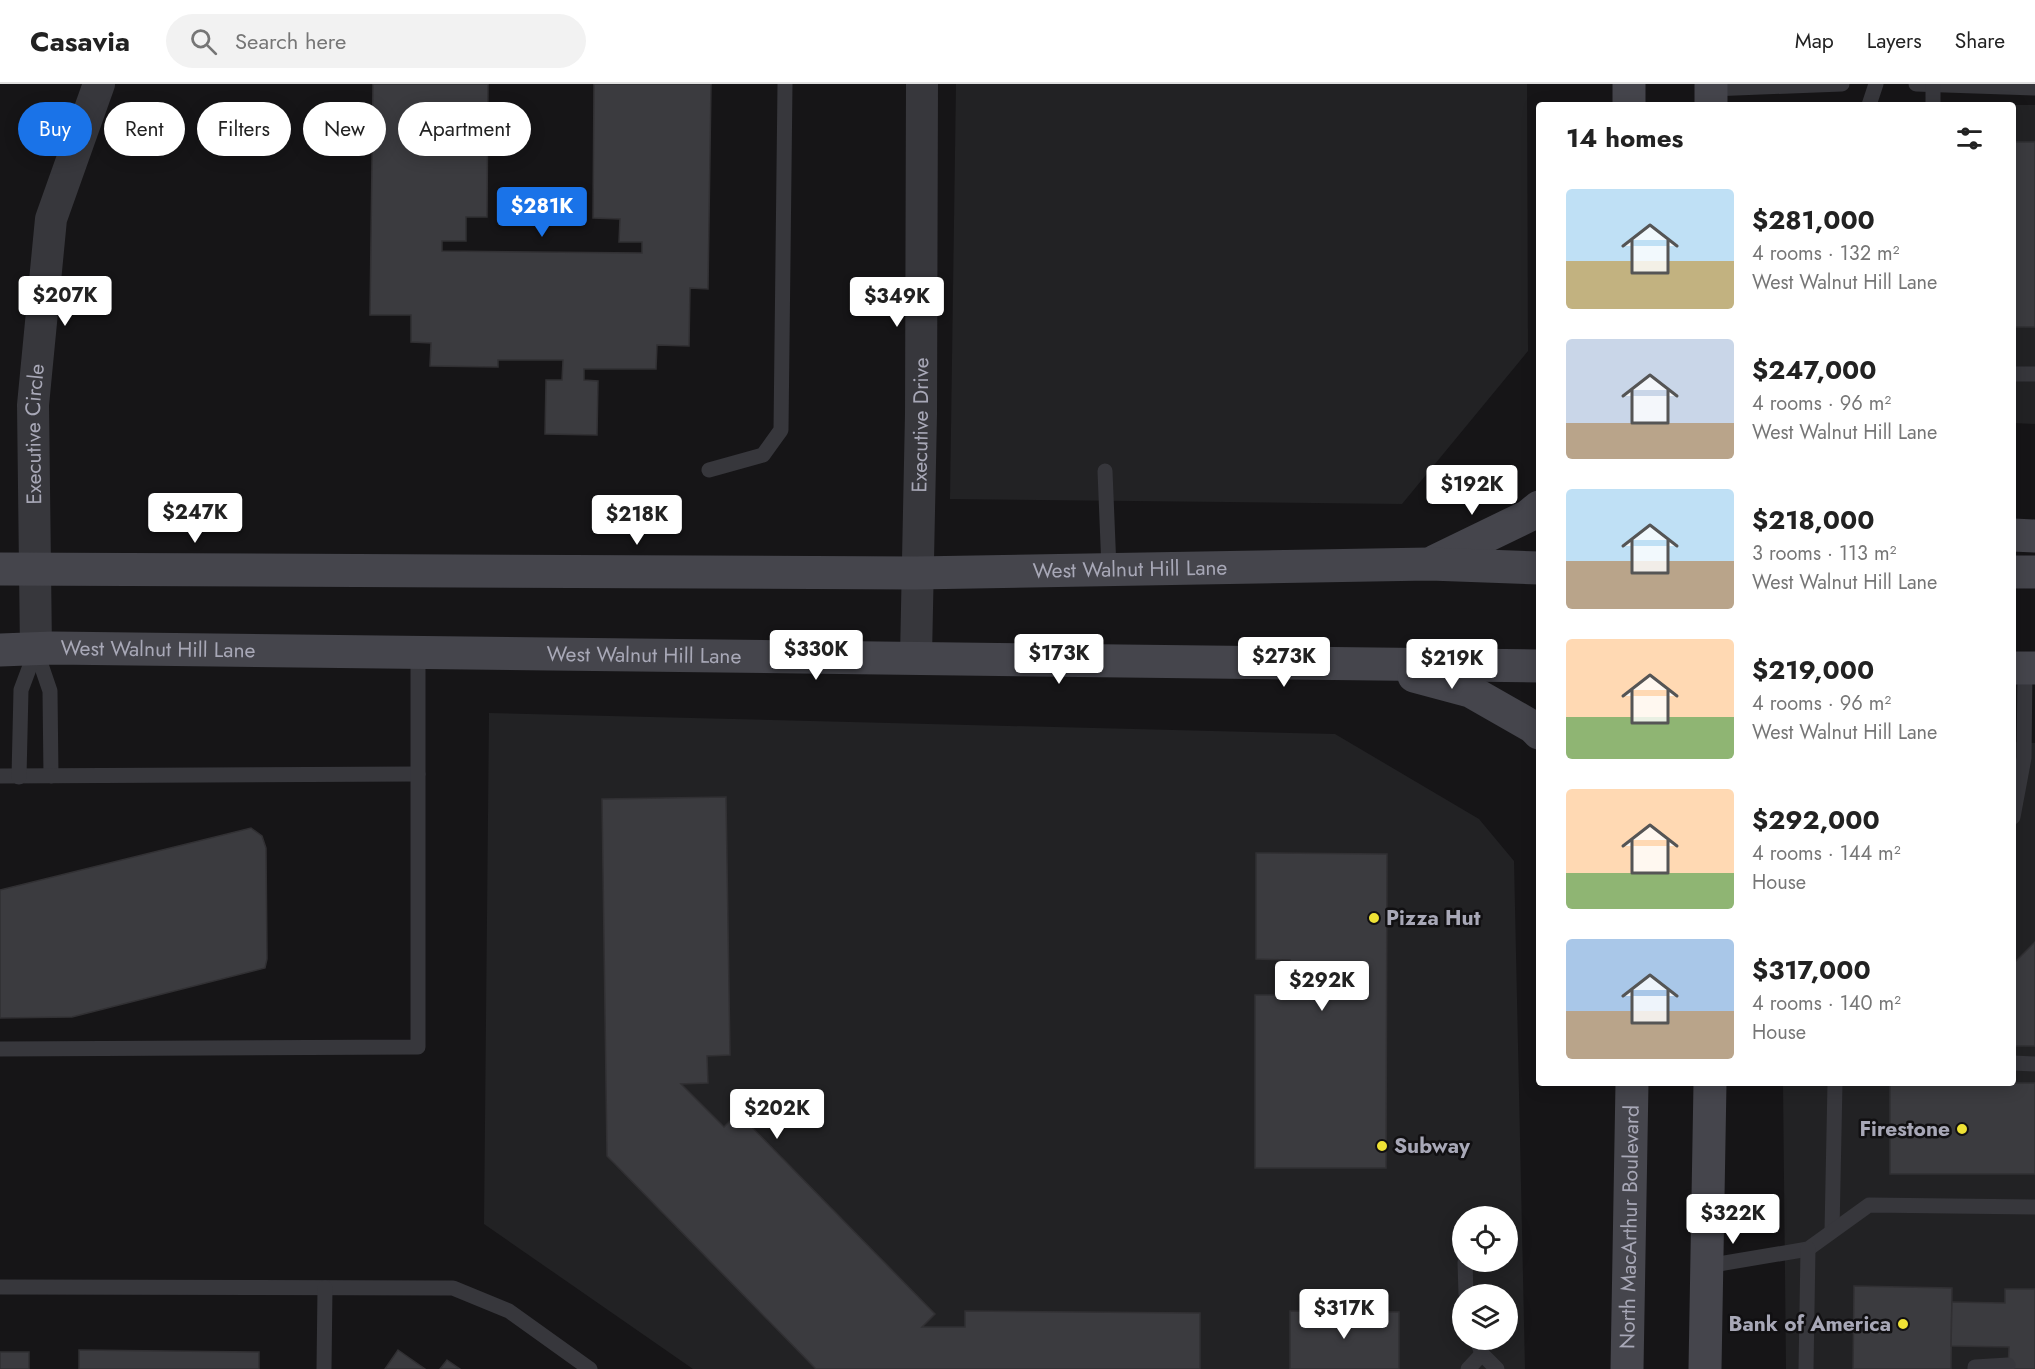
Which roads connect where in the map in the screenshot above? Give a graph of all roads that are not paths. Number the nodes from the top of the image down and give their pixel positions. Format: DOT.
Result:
graph roads {
  1 [pos="99,84"];
  2 [pos="785,84"];
  3 [pos="922,84"];
  4 [pos="1629,84"];
  5 [pos="1842,84"];
  6 [pos="1876,84"];
  7 [pos="1916,84"];
  8 [pos="1933,85"];
  9 [pos="2035,88"];
  10 [pos="1711,93"];
  11 [pos="1629,102"];
  12 [pos="1870,102"];
  13 [pos="1933,102"];
  14 [pos="2016,374"];
  15 [pos="2035,374"];
  16 [pos="709,470"];
  17 [pos="1105,471"];
  18 [pos="1536,509"];
  19 [pos="2016,535"];
  20 [pos="2035,536"];
  21 [pos="1430,564"];
  22 [pos="1536,568"];
  23 [pos="0,569"];
  24 [pos="33,569"];
  25 [pos="1109,569"];
  26 [pos="2016,572"];
  27 [pos="2035,572"];
  28 [pos="916,573"];
  29 [pos="0,650"];
  30 [pos="36,650"];
  31 [pos="418,652"];
  32 [pos="916,657"];
  33 [pos="1366,663"];
  34 [pos="1536,666"];
  35 [pos="2024,668"];
  36 [pos="1536,730"];
  37 [pos="2030,759"];
  38 [pos="418,774"];
  39 [pos="0,776"];
  40 [pos="51,776"];
  41 [pos="19,777"];
  42 [pos="2016,793"];
  43 [pos="0,1049"];
  44 [pos="2016,1063"];
  45 [pos="2035,1064"];
  46 [pos="1632,1086"];
  47 [pos="1710,1086"];
  48 [pos="1835,1086"];
  49 [pos="2035,1207"];
  50 [pos="1832,1231"];
  51 [pos="1808,1249"];
  52 [pos="1707,1266"];
  53 [pos="0,1287"];
  54 [pos="325,1288"];
  55 [pos="1478,1350"];
  56 [pos="1482,1350"];
  57 [pos="2008,1365"];
  58 [pos="324,1369"];
  59 [pos="590,1369"];
  60 [pos="1468,1369"];
  61 [pos="1497,1369"];
  62 [pos="1626,1369"];
  63 [pos="1705,1369"];
  64 [pos="1806,1369"];
  65 [pos="1975,1369"];
  1 -- 24 [label="street, Executive Circle"];
  2 -- 16 [label="lane"];
  3 -- 28 [label="street, Executive Drive"];
  4 -- 11 [label="main road"];
  5 -- 10 [label="lane"];
  6 -- 12 [label="lane"];
  7 -- 8 [label="lane"];
  8 -- 9 [label="lane"];
  8 -- 13 [label="lane"];
  14 -- 15 [label="lane"];
  17 -- 25 [label="lane"];
  18 -- 21 [label="main road"];
  19 -- 20 [label="main road"];
  21 -- 22 [label="main road, West Walnut Hill Lane"];
  21 -- 25 [label="main road, West Walnut Hill Lane"];
  23 -- 24 [label="main road, West Walnut Hill Lane"];
  24 -- 28 [label="main road, West Walnut Hill Lane"];
  24 -- 30 [label="street, Executive Circle"];
  25 -- 28 [label="main road, West Walnut Hill Lane"];
  26 -- 27 [label="main road"];
  28 -- 32 [label="street, Executive Drive"];
  29 -- 30 [label="main road, West Walnut Hill Lane"];
  30 -- 31 [label="main road, West Walnut Hill Lane"];
  30 -- 40 [label="lane"];
  30 -- 41 [label="lane"];
  31 -- 32 [label="main road, West Walnut Hill Lane"];
  31 -- 38 [label="lane"];
  32 -- 33 [label="main road, West Walnut Hill Lane"];
  33 -- 34 [label="main road, West Walnut Hill Lane"];
  33 -- 36 [label="main road"];
  35 -- 37 [label="lane"];
  37 -- 42 [label="lane"];
  38 -- 40 [label="lane"];
  38 -- 43 [label="lane"];
  39 -- 41 [label="lane"];
  40 -- 41 [label="lane"];
  44 -- 45 [label="lane"];
  46 -- 62 [label="main road, North MacArthur Boulevard"];
  47 -- 52 [label="main road"];
  48 -- 50 [label="lane"];
  49 -- 50 [label="lane"];
  50 -- 51 [label="lane"];
  51 -- 52 [label="lane"];
  51 -- 64 [label="lane"];
  52 -- 63 [label="main road"];
  53 -- 54 [label="lane"];
  54 -- 58 [label="lane"];
  54 -- 59 [label="lane"];
  55 -- 60 [label="lane"];
  56 -- 61 [label="lane"];
  57 -- 65 [label="lane"];
}
